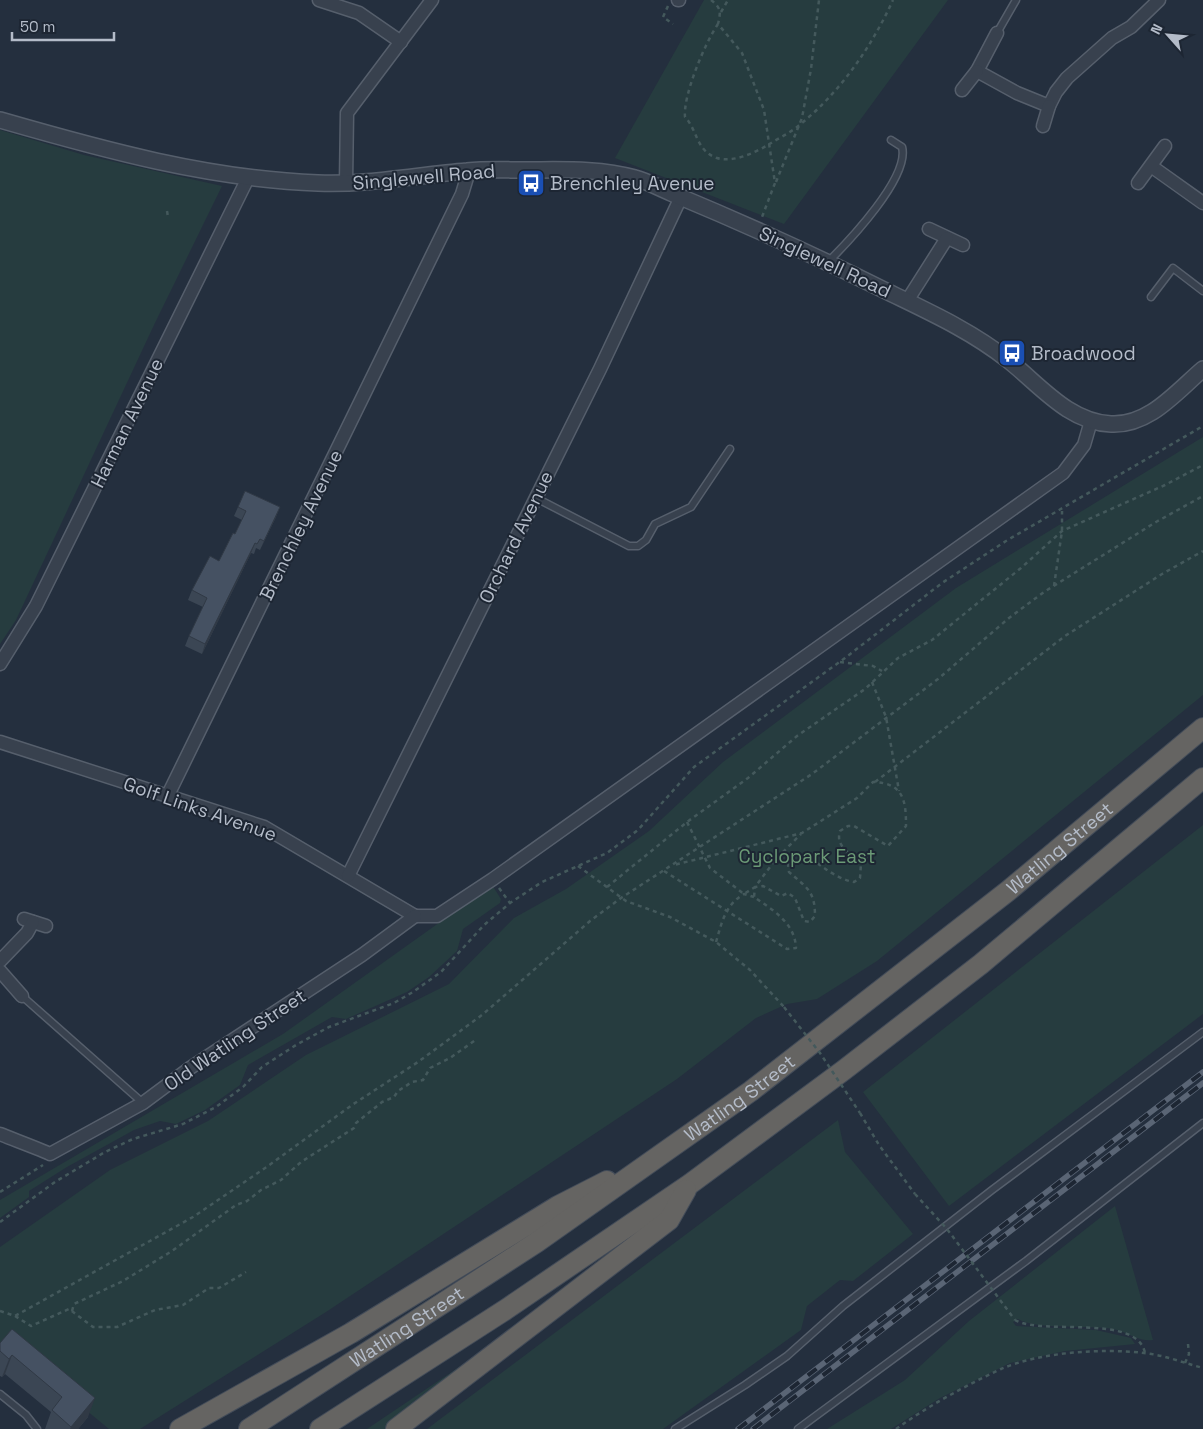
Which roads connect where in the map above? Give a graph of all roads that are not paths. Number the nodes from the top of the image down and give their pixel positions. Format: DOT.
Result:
graph roads {
  1 [pos="320,0"];
  2 [pos="432,0"];
  3 [pos="1016,0"];
  4 [pos="1160,0"];
  5 [pos="997,33"];
  6 [pos="401,42"];
  7 [pos="977,71"];
  8 [pos="962,90"];
  9 [pos="1049,106"];
  10 [pos="0,120"];
  11 [pos="1043,126"];
  12 [pos="891,140"];
  13 [pos="1165,146"];
  14 [pos="1151,166"];
  15 [pos="469,171"];
  16 [pos="248,178"];
  17 [pos="346,183"];
  18 [pos="1138,183"];
  19 [pos="681,197"];
  20 [pos="1203,203"];
  21 [pos="929,229"];
  22 [pos="947,238"];
  23 [pos="963,246"];
  24 [pos="828,262"];
  25 [pos="1203,291"];
  26 [pos="1151,297"];
  27 [pos="907,301"];
  28 [pos="1203,369"];
  29 [pos="1091,421"];
  30 [pos="730,449"];
  31 [pos="536,498"];
  32 [pos="0,664"];
  33 [pos="1203,728"];
  34 [pos="0,742"];
  35 [pos="1203,778"];
  36 [pos="167,796"];
  37 [pos="348,876"];
  38 [pos="415,916"];
  39 [pos="46,926"];
  40 [pos="0,961"];
  41 [pos="0,972"];
  42 [pos="22,996"];
  43 [pos="1203,1032"];
  44 [pos="143,1103"];
  45 [pos="1203,1124"];
  46 [pos="0,1134"];
  47 [pos="672,1148"];
  48 [pos="690,1184"];
  49 [pos="0,1394"];
  50 [pos="37,1429"];
  51 [pos="180,1429"];
  52 [pos="249,1429"];
  53 [pos="320,1429"];
  54 [pos="396,1429"];
  55 [pos="675,1429"];
  56 [pos="798,1429"];
  1 -- 6 [label="street"];
  2 -- 6 [label="street"];
  3 -- 5 [label="lane"];
  4 -- 9 [label="street"];
  5 -- 7 [label="street"];
  6 -- 17 [label="street"];
  7 -- 8 [label="street"];
  7 -- 9 [label="street"];
  9 -- 11 [label="street"];
  10 -- 16 [label="street, Singlewell Road"];
  12 -- 24 [label="lane"];
  13 -- 14 [label="street"];
  14 -- 18 [label="street"];
  14 -- 20 [label="street"];
  15 -- 17 [label="street, Singlewell Road"];
  15 -- 19 [label="street, Singlewell Road"];
  15 -- 36 [label="street, Brenchley Avenue"];
  16 -- 17 [label="street, Singlewell Road"];
  16 -- 32 [label="street, Harman Avenue"];
  19 -- 24 [label="street, Singlewell Road"];
  19 -- 31 [label="street, Orchard Avenue"];
  21 -- 22 [label="street"];
  22 -- 23 [label="street"];
  22 -- 27 [label="street"];
  24 -- 27 [label="street, Singlewell Road"];
  25 -- 26 [label="lane"];
  27 -- 29 [label="street, Singlewell Road"];
  28 -- 29 [label="street"];
  29 -- 38 [label="street"];
  30 -- 31 [label="lane"];
  31 -- 37 [label="street, Orchard Avenue"];
  33 -- 47 [label="highway, Watling Street"];
  34 -- 36 [label="street, Golf Links Avenue"];
  35 -- 48 [label="highway, Watling Street"];
  36 -- 37 [label="street, Golf Links Avenue"];
  37 -- 38 [label="street, Golf Links Avenue"];
  38 -- 44 [label="street, Old Watling Street"];
  39 -- 40 [label="street"];
  41 -- 42 [label="street"];
  42 -- 44 [label="lane"];
  43 -- 55 [label="lane"];
  44 -- 46 [label="street, Old Watling Street"];
  45 -- 56 [label="lane"];
  47 -- 51 [label="highway"];
  47 -- 52 [label="highway, Watling Street"];
  48 -- 53 [label="highway, Watling Street"];
  48 -- 54 [label="highway"];
  49 -- 50 [label="lane"];
}
